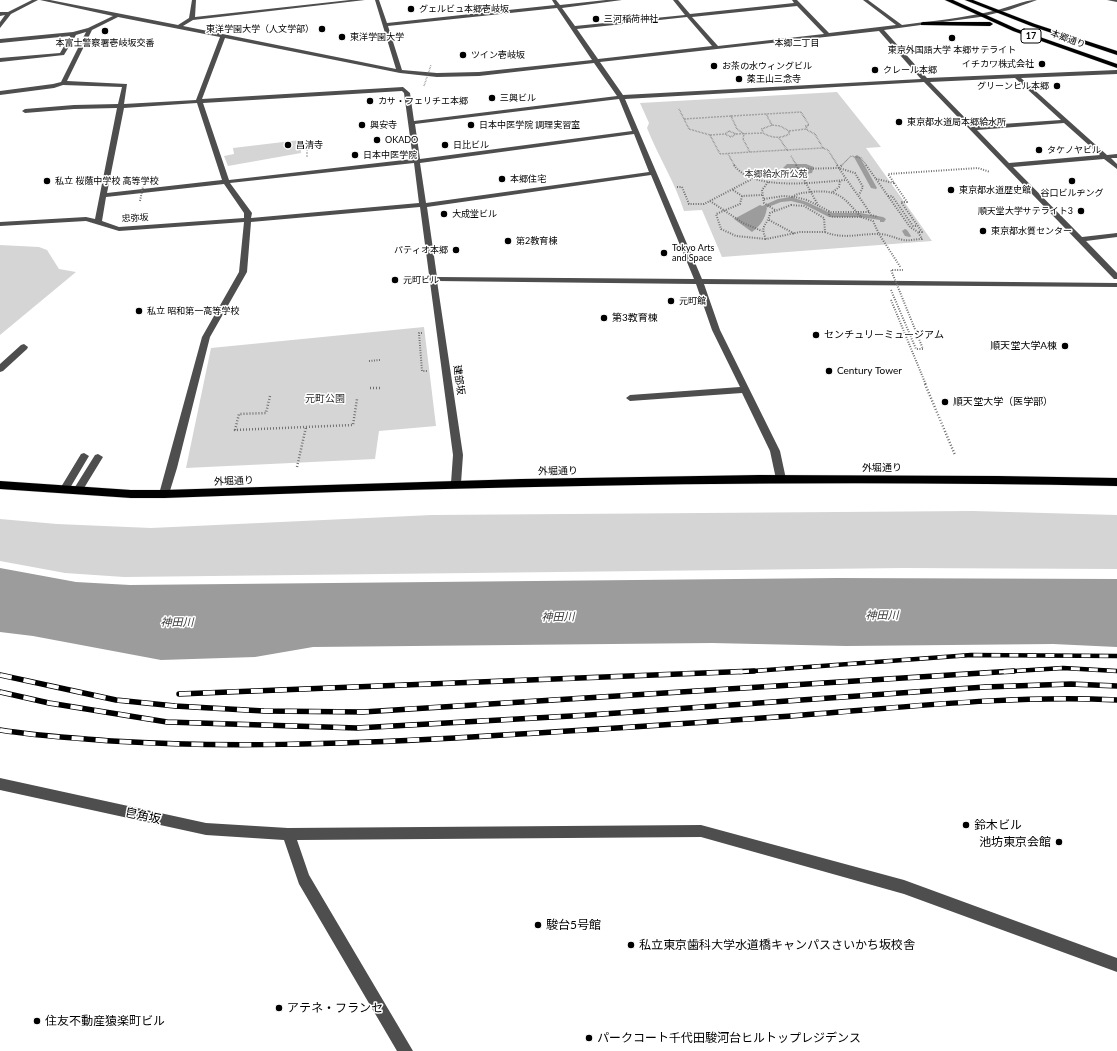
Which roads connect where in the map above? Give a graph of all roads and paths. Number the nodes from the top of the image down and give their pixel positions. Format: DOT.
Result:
graph roads {
  1 [pos="36,0"];
  2 [pos="42,0"];
  3 [pos="194,0"];
  4 [pos="363,0"];
  5 [pos="376,0"];
  6 [pos="554,0"];
  7 [pos="620,0"];
  8 [pos="675,0"];
  9 [pos="865,0"];
  10 [pos="948,0"];
  11 [pos="968,0"];
  12 [pos="1034,0"];
  13 [pos="1109,0"];
  14 [pos="1117,1"];
  15 [pos="796,2"];
  16 [pos="558,6"];
  17 [pos="997,12"];
  18 [pos="0,14"];
  19 [pos="9,14"];
  20 [pos="116,16"];
  21 [pos="689,16"];
  22 [pos="980,16"];
  23 [pos="192,19"];
  24 [pos="923,24"];
  25 [pos="385,25"];
  26 [pos="0,26"];
  27 [pos="900,26"];
  28 [pos="178,28"];
  29 [pos="573,28"];
  30 [pos="90,29"];
  31 [pos="880,29"];
  32 [pos="1015,30"];
  33 [pos="74,34"];
  34 [pos="828,35"];
  35 [pos="223,37"];
  36 [pos="0,41"];
  37 [pos="716,47"];
  38 [pos="1117,53"];
  39 [pos="0,60"];
  40 [pos="596,61"];
  41 [pos="431,64"];
  42 [pos="1117,66"];
  43 [pos="400,71"];
  44 [pos="1117,72"];
  45 [pos="1017,76"];
  46 [pos="412,78"];
  47 [pos="925,80"];
  48 [pos="63,83"];
  49 [pos="424,86"];
  50 [pos="403,89"];
  51 [pos="0,93"];
  52 [pos="621,97"];
  53 [pos="199,100"];
  54 [pos="121,106"];
  55 [pos="680,109"];
  56 [pos="25,111"];
  57 [pos="766,114"];
  58 [pos="731,116"];
  59 [pos="684,119"];
  60 [pos="1066,121"];
  61 [pos="411,122"];
  62 [pos="772,125"];
  63 [pos="972,128"];
  64 [pos="806,130"];
  65 [pos="789,131"];
  66 [pos="635,132"];
  67 [pos="763,133"];
  68 [pos="724,134"];
  69 [pos="736,134"];
  70 [pos="744,134"];
  71 [pos="710,135"];
  72 [pos="780,138"];
  73 [pos="823,148"];
  74 [pos="787,151"];
  75 [pos="750,152"];
  76 [pos="728,154"];
  77 [pos="1117,156"];
  78 [pos="791,157"];
  79 [pos="1106,157"];
  80 [pos="417,161"];
  81 [pos="1008,164"];
  82 [pos="1117,167"];
  83 [pos="839,168"];
  84 [pos="798,169"];
  85 [pos="992,172"];
  86 [pos="653,173"];
  87 [pos="753,178"];
  88 [pos="875,179"];
  89 [pos="840,180"];
  90 [pos="846,180"];
  91 [pos="144,182"];
  92 [pos="226,182"];
  93 [pos="768,182"];
  94 [pos="805,182"];
  95 [pos="894,183"];
  96 [pos="682,187"];
  97 [pos="732,190"];
  98 [pos="833,192"];
  99 [pos="812,193"];
  100 [pos="105,195"];
  101 [pos="762,195"];
  102 [pos="859,195"];
  103 [pos="742,196"];
  104 [pos="888,196"];
  105 [pos="792,197"];
  106 [pos="764,199"];
  107 [pos="804,199"];
  108 [pos="709,200"];
  109 [pos="140,201"];
  110 [pos="424,205"];
  111 [pos="801,205"];
  112 [pos="818,205"];
  113 [pos="721,210"];
  114 [pos="775,210"];
  115 [pos="829,211"];
  116 [pos="858,212"];
  117 [pos="870,212"];
  118 [pos="829,216"];
  119 [pos="878,216"];
  120 [pos="861,217"];
  121 [pos="824,218"];
  122 [pos="248,220"];
  123 [pos="769,220"];
  124 [pos="98,222"];
  125 [pos="0,224"];
  126 [pos="918,226"];
  127 [pos="762,231"];
  128 [pos="825,232"];
  129 [pos="918,232"];
  130 [pos="796,234"];
  131 [pos="879,234"];
  132 [pos="1117,235"];
  133 [pos="766,239"];
  134 [pos="1080,239"];
  135 [pos="1117,277"];
  136 [pos="434,279"];
  137 [pos="699,281"];
  138 [pos="884,282"];
  139 [pos="1117,285"];
  140 [pos="891,290"];
  141 [pos="24,347"];
  142 [pos="380,360"];
  143 [pos="369,361"];
  144 [pos="0,369"];
  145 [pos="370,388"];
  146 [pos="382,388"];
  147 [pos="745,390"];
  148 [pos="270,396"];
  149 [pos="630,398"];
  150 [pos="357,399"];
  151 [pos="306,427"];
  152 [pos="955,454"];
  153 [pos="84,456"];
  154 [pos="98,457"];
  155 [pos="297,467"];
  156 [pos="781,479"];
  157 [pos="1117,482"];
  158 [pos="456,483"];
  159 [pos="0,485"];
  160 [pos="64,490"];
  161 [pos="78,490"];
  162 [pos="164,494"];
  163 [pos="0,784"];
  164 [pos="288,834"];
  165 [pos="1117,965"];
  166 [pos="405,1051"];
  1 -- 19 [label="street"];
  2 -- 20 [label="street"];
  3 -- 23 [label="street"];
  4 -- 23 [label="street"];
  5 -- 25 [label="street"];
  6 -- 16 [label="street"];
  7 -- 16 [label="street"];
  8 -- 21 [label="street"];
  9 -- 27 [label="street"];
  10 -- 22 [label="highway, 本郷通り / 17"];
  11 -- 17 [label="highway, 本郷通り / 17"];
  12 -- 17 [label="street"];
  13 -- 14 [label="street"];
  15 -- 21 [label="street"];
  15 -- 34 [label="street"];
  16 -- 25 [label="street"];
  16 -- 29 [label="street"];
  17 -- 22 [label="street"];
  17 -- 38 [label="highway, 本郷通り / 17"];
  18 -- 19 [label="street"];
  19 -- 26 [label="street"];
  20 -- 28 [label="street"];
  20 -- 30 [label="street"];
  21 -- 29 [label="street"];
  21 -- 37 [label="street"];
  22 -- 24 [label="street"];
  22 -- 32 [label="highway, 本郷通り / 17"];
  23 -- 28 [label="street"];
  24 -- 27 [label="street"];
  24 -- 32 [label="highway"];
  25 -- 43 [label="street"];
  27 -- 31 [label="street"];
  28 -- 35 [label="street"];
  29 -- 40 [label="street"];
  30 -- 33 [label="street"];
  30 -- 48 [label="street"];
  31 -- 34 [label="street"];
  31 -- 47 [label="street"];
  32 -- 42 [label="highway, 本郷通り / 17"];
  33 -- 36 [label="street"];
  33 -- 39 [label="street"];
  34 -- 37 [label="street"];
  35 -- 43 [label="street"];
  35 -- 53 [label="street"];
  37 -- 40 [label="street"];
  40 -- 46 [label="street"];
  40 -- 52 [label="street"];
  41 -- 49 [label="path, bridge"];
  43 -- 46 [label="street"];
  44 -- 45 [label="street"];
  45 -- 47 [label="street"];
  45 -- 60 [label="street"];
  46 -- 50 [label="street"];
  47 -- 52 [label="street"];
  47 -- 63 [label="street"];
  48 -- 51 [label="street"];
  48 -- 54 [label="street"];
  50 -- 53 [label="street"];
  50 -- 61 [label="street, 建部坂"];
  52 -- 61 [label="street"];
  52 -- 66 [label="street"];
  53 -- 54 [label="street"];
  53 -- 92 [label="street"];
  54 -- 56 [label="street"];
  54 -- 100 [label="street"];
  55 -- 59 [label="path"];
  57 -- 58 [label="path"];
  57 -- 62 [label="path"];
  57 -- 64 [label="path"];
  58 -- 59 [label="path"];
  58 -- 70 [label="path"];
  59 -- 71 [label="path"];
  60 -- 63 [label="street"];
  60 -- 79 [label="street"];
  61 -- 80 [label="street, 建部坂"];
  62 -- 65 [label="path"];
  62 -- 67 [label="path"];
  63 -- 81 [label="street"];
  64 -- 65 [label="path"];
  64 -- 73 [label="path"];
  65 -- 72 [label="path"];
  66 -- 80 [label="street"];
  66 -- 86 [label="street"];
  67 -- 70 [label="path"];
  67 -- 72 [label="path"];
  68 -- 69 [label="path"];
  68 -- 69 [label="path"];
  68 -- 71 [label="path"];
  69 -- 70 [label="path"];
  70 -- 75 [label="path"];
  71 -- 76 [label="path"];
  72 -- 74 [label="path"];
  73 -- 74 [label="path"];
  73 -- 83 [label="path"];
  74 -- 75 [label="path"];
  75 -- 76 [label="path"];
  76 -- 87 [label="path"];
  77 -- 79 [label="street"];
  78 -- 84 [label="path"];
  79 -- 81 [label="street"];
  79 -- 82 [label="street"];
  80 -- 92 [label="street"];
  80 -- 110 [label="street, 建部坂"];
  81 -- 134 [label="street"];
  83 -- 84 [label="path"];
  83 -- 88 [label="path"];
  83 -- 90 [label="path"];
  83 -- 102 [label="path"];
  84 -- 94 [label="path"];
  85 -- 95 [label="path"];
  86 -- 110 [label="street, 忠弥坂"];
  86 -- 137 [label="street"];
  87 -- 93 [label="path"];
  87 -- 97 [label="path"];
  88 -- 95 [label="path"];
  88 -- 104 [label="path"];
  89 -- 90 [label="path"];
  89 -- 94 [label="path"];
  89 -- 98 [label="path"];
  90 -- 102 [label="path"];
  91 -- 109 [label="path, bridge"];
  92 -- 100 [label="street"];
  92 -- 122 [label="street"];
  93 -- 94 [label="path"];
  93 -- 101 [label="path"];
  94 -- 99 [label="path"];
  95 -- 126 [label="path"];
  96 -- 108 [label="path"];
  97 -- 103 [label="path"];
  97 -- 108 [label="path"];
  98 -- 99 [label="path"];
  98 -- 116 [label="path"];
  99 -- 105 [label="path"];
  99 -- 112 [label="path"];
  100 -- 124 [label="street"];
  101 -- 103 [label="path"];
  101 -- 106 [label="path"];
  102 -- 117 [label="path"];
  103 -- 113 [label="path"];
  104 -- 126 [label="path"];
  104 -- 129 [label="path"];
  105 -- 106 [label="path"];
  105 -- 107 [label="path"];
  106 -- 114 [label="path"];
  107 -- 111 [label="path"];
  107 -- 112 [label="path"];
  108 -- 113 [label="path"];
  110 -- 122 [label="street, 忠弥坂"];
  110 -- 136 [label="street, 建部坂"];
  111 -- 114 [label="path"];
  111 -- 121 [label="path"];
  112 -- 115 [label="path"];
  113 -- 127 [label="path"];
  113 -- 133 [label="path"];
  114 -- 123 [label="path"];
  115 -- 116 [label="path"];
  115 -- 118 [label="path"];
  116 -- 117 [label="path"];
  116 -- 120 [label="path"];
  117 -- 119 [label="path"];
  118 -- 120 [label="path"];
  118 -- 121 [label="path"];
  120 -- 131 [label="path"];
  121 -- 128 [label="path"];
  122 -- 124 [label="street, 忠弥坂"];
  122 -- 162 [label="street"];
  123 -- 127 [label="path"];
  123 -- 130 [label="path"];
  124 -- 125 [label="street, 忠弥坂"];
  126 -- 129 [label="path"];
  127 -- 133 [label="path"];
  128 -- 130 [label="path"];
  128 -- 131 [label="path"];
  129 -- 131 [label="path"];
  130 -- 133 [label="path"];
  131 -- 140 [label="path, bridge"];
  132 -- 134 [label="street"];
  134 -- 135 [label="street"];
  136 -- 137 [label="street"];
  136 -- 158 [label="street, 建部坂"];
  137 -- 138 [label="street"];
  137 -- 147 [label="street"];
  138 -- 139 [label="street"];
  138 -- 152 [label="path"];
  141 -- 144 [label="street"];
  142 -- 143 [label="path"];
  145 -- 146 [label="path"];
  147 -- 149 [label="street"];
  147 -- 156 [label="street"];
  148 -- 151 [label="path"];
  150 -- 151 [label="path"];
  151 -- 155 [label="path"];
  153 -- 160 [label="street"];
  154 -- 161 [label="street"];
  156 -- 157 [label="main road, 外堀通り"];
  156 -- 158 [label="main road, 外堀通り"];
  158 -- 162 [label="main road, 外堀通り"];
  159 -- 160 [label="main road, 外堀通り"];
  160 -- 161 [label="main road, 外堀通り"];
  161 -- 162 [label="main road, 外堀通り"];
  163 -- 164 [label="street, 皀角坂"];
  164 -- 165 [label="street, 皀角坂"];
  164 -- 166 [label="street"];
}
